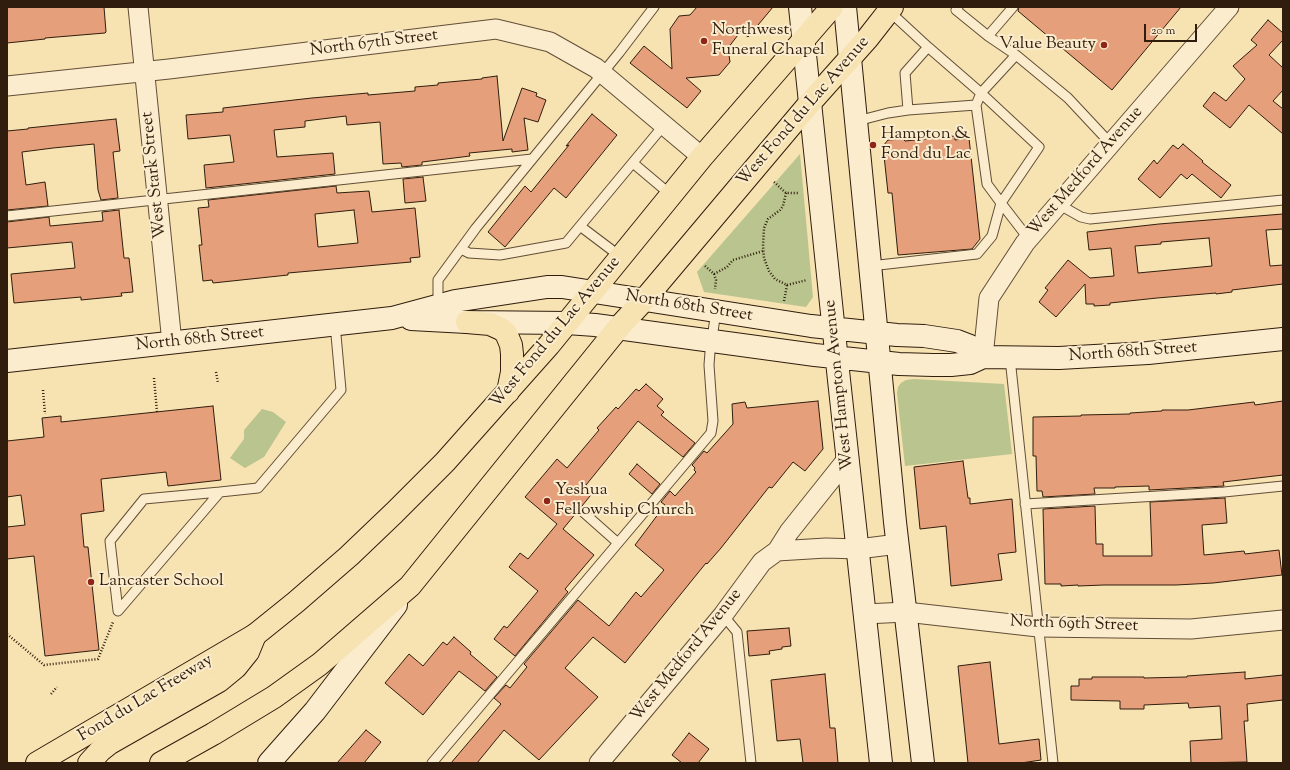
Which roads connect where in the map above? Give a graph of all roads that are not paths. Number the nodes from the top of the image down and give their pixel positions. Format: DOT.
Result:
graph roads {
  1 [pos="138,7"];
  2 [pos="654,7"];
  3 [pos="800,7"];
  4 [pos="832,7"];
  5 [pos="845,7"];
  6 [pos="958,7"];
  7 [pos="1013,7"];
  8 [pos="1229,7"];
  9 [pos="890,9"];
  10 [pos="988,36"];
  11 [pos="804,41"];
  12 [pos="928,47"];
  13 [pos="1016,55"];
  14 [pos="850,56"];
  15 [pos="144,72"];
  16 [pos="602,73"];
  17 [pos="7,86"];
  18 [pos="981,93"];
  19 [pos="810,104"];
  20 [pos="976,105"];
  21 [pos="908,110"];
  22 [pos="857,121"];
  23 [pos="664,125"];
  24 [pos="1111,144"];
  25 [pos="702,157"];
  26 [pos="532,159"];
  27 [pos="633,163"];
  28 [pos="672,195"];
  29 [pos="158,200"];
  30 [pos="1283,200"];
  31 [pos="1001,203"];
  32 [pos="1058,204"];
  33 [pos="7,216"];
  34 [pos="580,226"];
  35 [pos="1028,238"];
  36 [pos="461,249"];
  37 [pos="621,257"];
  38 [pos="870,266"];
  39 [pos="593,291"];
  40 [pos="644,300"];
  41 [pos="716,311"];
  42 [pos="438,313"];
  43 [pos="466,322"];
  44 [pos="567,323"];
  45 [pos="335,324"];
  46 [pos="619,327"];
  47 [pos="834,328"];
  48 [pos="877,333"];
  49 [pos="1283,339"];
  50 [pos="712,341"];
  51 [pos="172,343"];
  52 [pos="837,357"];
  53 [pos="983,357"];
  54 [pos="1010,358"];
  55 [pos="7,361"];
  56 [pos="880,362"];
  57 [pos="508,392"];
  58 [pos="848,458"];
  59 [pos="1283,486"];
  60 [pos="220,492"];
  61 [pos="1025,504"];
  62 [pos="583,512"];
  63 [pos="618,543"];
  64 [pos="898,544"];
  65 [pos="858,548"];
  66 [pos="777,552"];
  67 [pos="410,586"];
  68 [pos="906,612"];
  69 [pos="865,614"];
  70 [pos="722,616"];
  71 [pos="1283,620"];
  72 [pos="1038,626"];
  73 [pos="255,635"];
  74 [pos="37,763"];
  75 [pos="89,763"];
  76 [pos="161,763"];
  77 [pos="269,763"];
  78 [pos="432,763"];
  79 [pos="599,763"];
  80 [pos="751,763"];
  81 [pos="881,763"];
  82 [pos="923,763"];
  83 [pos="1053,763"];
  1 -- 15 [label="street, West Stark Street"];
  2 -- 16 [label="lane"];
  3 -- 11 [label="street, West Hampton Avenue"];
  4 -- 11 [label="main road, West Fond du Lac Avenue"];
  5 -- 14 [label="street"];
  6 -- 10 [label="lane"];
  7 -- 10 [label="lane"];
  8 -- 24 [label="street, West Medford Avenue"];
  9 -- 12 [label="lane"];
  9 -- 14 [label="main road, West Fond du Lac Avenue"];
  10 -- 13 [label="lane"];
  11 -- 19 [label="street, West Hampton Avenue"];
  11 -- 25 [label="main road, West Fond du Lac Avenue"];
  12 -- 18 [label="lane"];
  12 -- 21 [label="lane"];
  13 -- 18 [label="lane"];
  13 -- 24 [label="lane"];
  14 -- 19 [label="main road, West Fond du Lac Avenue"];
  14 -- 22 [label="street"];
  15 -- 16 [label="street, North 67th Street"];
  15 -- 17 [label="street, North 67th Street"];
  15 -- 29 [label="street, West Stark Street"];
  16 -- 23 [label="street, North 67th Street"];
  16 -- 26 [label="lane"];
  18 -- 20 [label="lane"];
  18 -- 31 [label="lane"];
  19 -- 40 [label="main road, West Fond du Lac Avenue"];
  19 -- 47 [label="street, West Hampton Avenue"];
  20 -- 21 [label="lane"];
  20 -- 31 [label="lane"];
  21 -- 22 [label="lane"];
  22 -- 38 [label="street"];
  23 -- 25 [label="street, North 67th Street"];
  23 -- 27 [label="lane"];
  24 -- 32 [label="street, West Medford Avenue"];
  25 -- 28 [label="main road, West Fond du Lac Avenue"];
  26 -- 29 [label="lane"];
  26 -- 36 [label="lane"];
  27 -- 28 [label="lane"];
  27 -- 34 [label="lane"];
  28 -- 37 [label="main road, West Fond du Lac Avenue"];
  29 -- 33 [label="lane"];
  29 -- 51 [label="street, West Stark Street"];
  30 -- 32 [label="lane"];
  31 -- 35 [label="lane"];
  31 -- 38 [label="lane"];
  32 -- 35 [label="street, West Medford Avenue"];
  34 -- 36 [label="lane"];
  34 -- 37 [label="lane"];
  35 -- 53 [label="street, West Medford Avenue"];
  36 -- 42 [label="lane"];
  37 -- 39 [label="main road, West Fond du Lac Avenue"];
  38 -- 48 [label="street"];
  39 -- 40 [label="street, North 68th Street"];
  39 -- 42 [label="street, North 68th Street"];
  39 -- 44 [label="main road, West Fond du Lac Avenue"];
  40 -- 41 [label="street, North 68th Street"];
  40 -- 46 [label="main road, West Fond du Lac Avenue"];
  41 -- 47 [label="street, North 68th Street"];
  41 -- 50 [label="lane"];
  42 -- 43 [label="street, North 68th Street"];
  42 -- 45 [label="street, North 68th Street"];
  43 -- 44 [label="street, North 68th Street"];
  43 -- 57 [label="main road"];
  44 -- 46 [label="street, North 68th Street"];
  44 -- 57 [label="main road, West Fond du Lac Avenue"];
  45 -- 51 [label="street, North 68th Street"];
  45 -- 60 [label="lane"];
  46 -- 50 [label="street, North 68th Street"];
  46 -- 67 [label="main road, West Fond du Lac Avenue"];
  47 -- 48 [label="street, North 68th Street"];
  47 -- 52 [label="street, West Hampton Avenue"];
  48 -- 53 [label="street, North 68th Street"];
  48 -- 56 [label="street"];
  49 -- 54 [label="street, North 68th Street"];
  50 -- 52 [label="street, North 68th Street"];
  50 -- 63 [label="lane"];
  51 -- 55 [label="street, North 68th Street"];
  52 -- 56 [label="street, North 68th Street"];
  52 -- 58 [label="street, West Hampton Avenue"];
  53 -- 54 [label="street, North 68th Street"];
  53 -- 56 [label="street, North 68th Street"];
  54 -- 61 [label="lane"];
  56 -- 64 [label="street"];
  57 -- 73 [label="main road, West Fond du Lac Avenue"];
  58 -- 65 [label="street, West Hampton Avenue"];
  58 -- 66 [label="street, West Medford Avenue"];
  59 -- 61 [label="lane"];
  60 -- 60 [label="lane"];
  61 -- 72 [label="lane"];
  62 -- 63 [label="lane"];
  63 -- 78 [label="lane"];
  64 -- 65 [label="street"];
  64 -- 68 [label="street"];
  65 -- 66 [label="street"];
  65 -- 69 [label="street, West Hampton Avenue"];
  66 -- 70 [label="street, West Medford Avenue"];
  67 -- 76 [label="main road, West Fond du Lac Avenue"];
  67 -- 77 [label="street, West Fond du Lac Avenue"];
  68 -- 69 [label="street, North 69th Street"];
  68 -- 72 [label="street, North 69th Street"];
  68 -- 82 [label="street"];
  69 -- 81 [label="street, West Hampton Avenue"];
  70 -- 79 [label="street, West Medford Avenue"];
  70 -- 80 [label="lane"];
  71 -- 72 [label="street, North 69th Street"];
  72 -- 83 [label="lane"];
  73 -- 74 [label="main road, Fond du Lac Freeway"];
  73 -- 75 [label="main road"];
}
